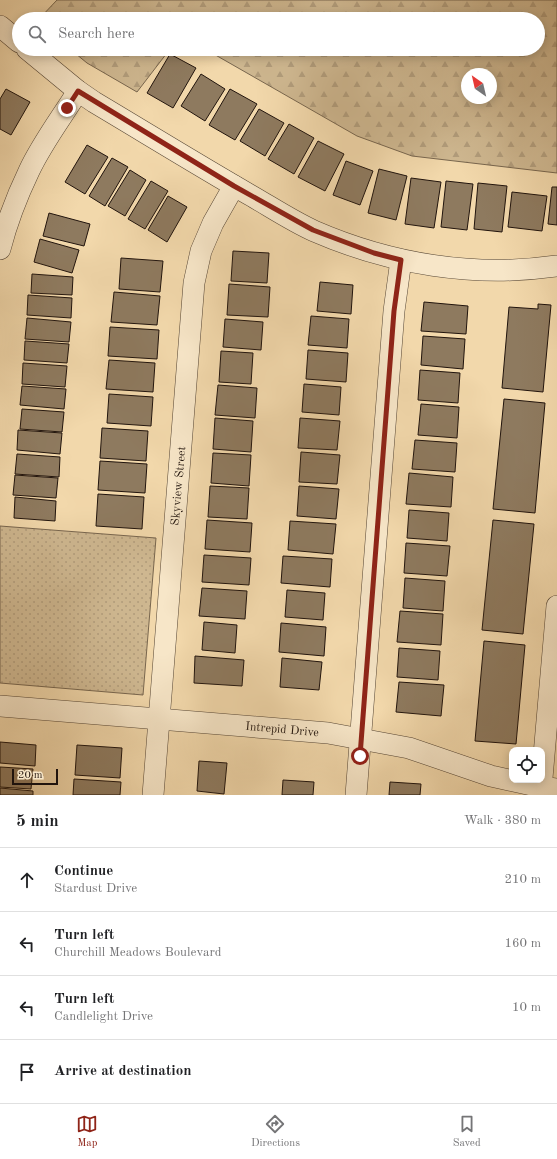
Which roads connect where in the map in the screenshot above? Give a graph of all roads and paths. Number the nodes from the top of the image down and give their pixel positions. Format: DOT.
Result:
graph roads {
  1 [pos="0,26"];
  2 [pos="12,36"];
  3 [pos="36,56"];
  4 [pos="78,91"];
  5 [pos="234,186"];
  6 [pos="0,249"];
  7 [pos="401,260"];
  8 [pos="557,266"];
  9 [pos="557,606"];
  10 [pos="0,706"];
  11 [pos="159,719"];
  12 [pos="361,738"];
  13 [pos="545,786"];
  14 [pos="153,795"];
  15 [pos="356,795"];
  1 -- 2 [label="street"];
  3 -- 4 [label="street"];
  4 -- 5 [label="street"];
  4 -- 6 [label="street"];
  5 -- 7 [label="street"];
  5 -- 11 [label="street, Skyview Street"];
  7 -- 8 [label="street"];
  7 -- 12 [label="street"];
  9 -- 13 [label="street"];
  10 -- 11 [label="street, Intrepid Drive"];
  11 -- 12 [label="street, Intrepid Drive"];
  11 -- 14 [label="street, Skyview Street"];
  12 -- 13 [label="street, Intrepid Drive"];
  12 -- 15 [label="street"];
}
